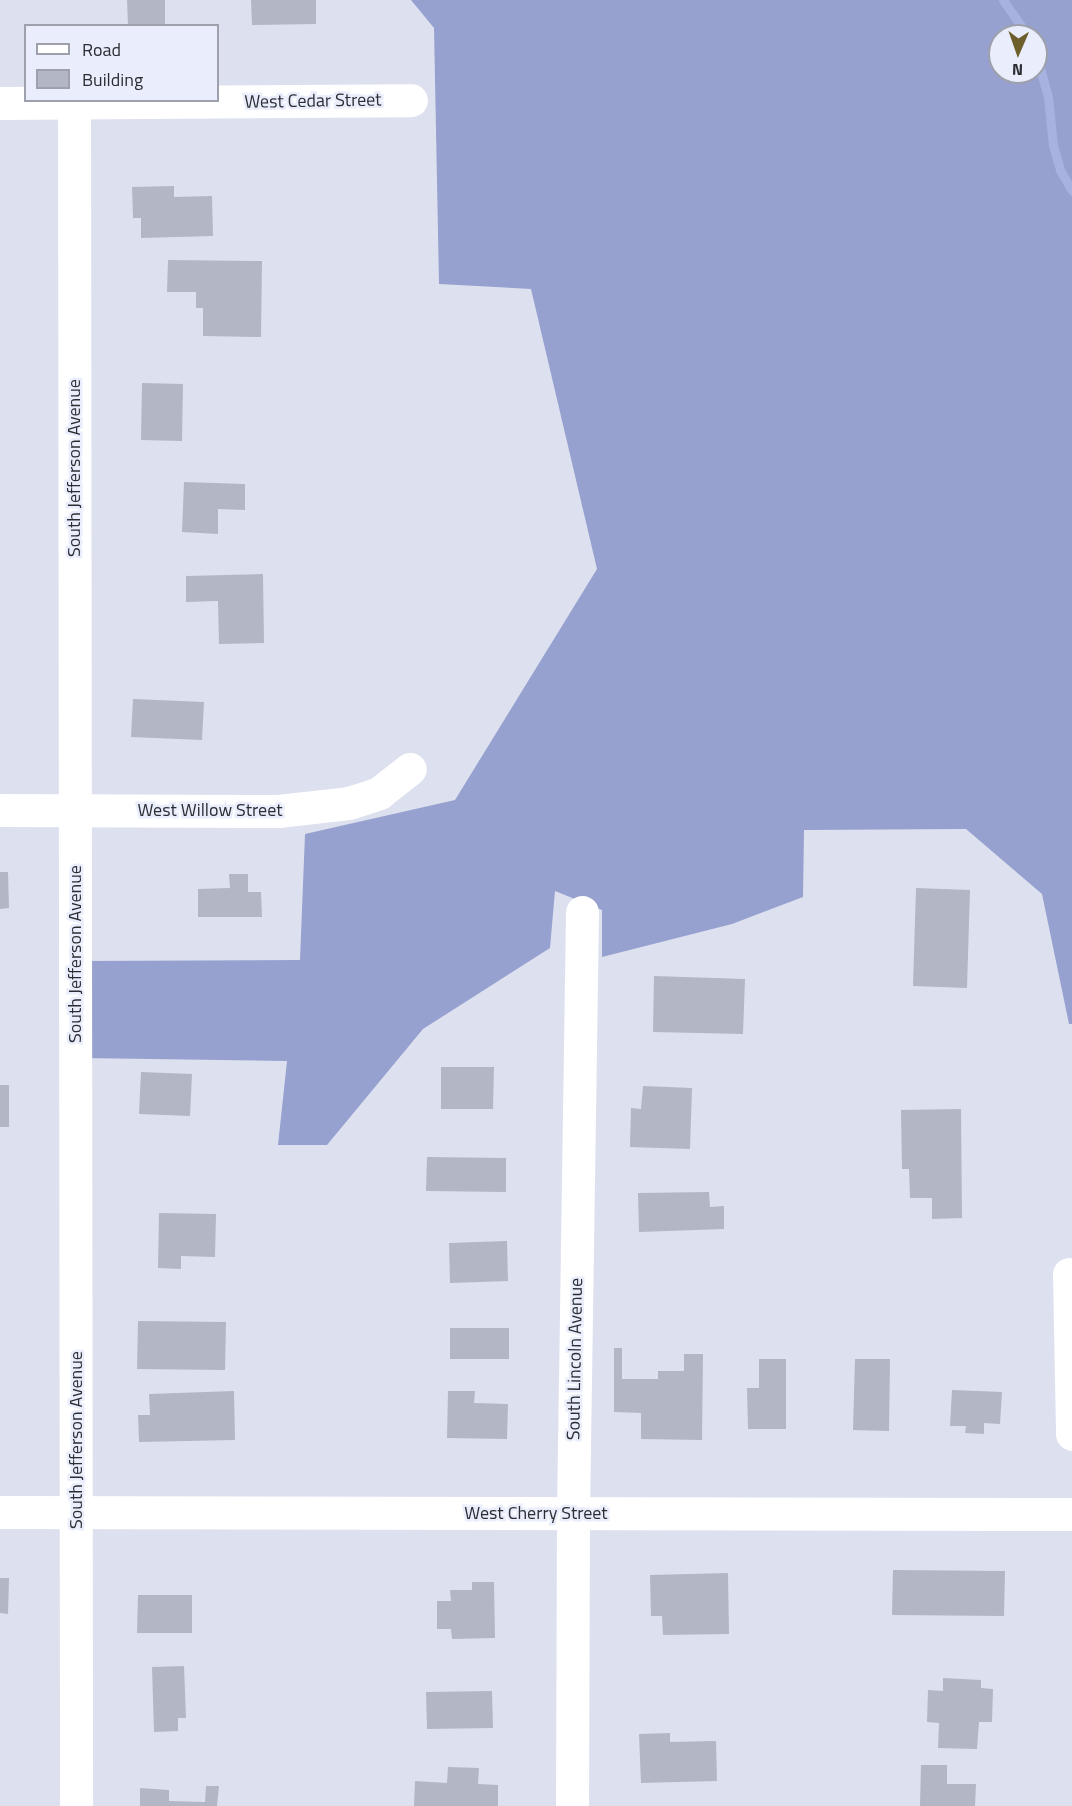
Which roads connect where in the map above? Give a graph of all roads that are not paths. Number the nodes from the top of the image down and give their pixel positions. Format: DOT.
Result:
graph roads {
  1 [pos="411,100"];
  2 [pos="186,102"];
  3 [pos="219,102"];
  4 [pos="0,103"];
  5 [pos="74,103"];
  6 [pos="410,769"];
  7 [pos="0,810"];
  8 [pos="74,810"];
  9 [pos="582,912"];
  10 [pos="1069,1274"];
  11 [pos="1072,1434"];
  12 [pos="0,1512"];
  13 [pos="76,1512"];
  14 [pos="573,1513"];
  15 [pos="1072,1514"];
  16 [pos="76,1806"];
  17 [pos="572,1806"];
  1 -- 3 [label="street, West Cedar Street"];
  2 -- 5 [label="street, West Cedar Street"];
  4 -- 5 [label="street, West Cedar Street"];
  5 -- 8 [label="street, South Jefferson Avenue"];
  6 -- 8 [label="street, West Willow Street"];
  7 -- 8 [label="street, West Willow Street"];
  8 -- 13 [label="street, South Jefferson Avenue"];
  9 -- 14 [label="street, South Lincoln Avenue"];
  10 -- 11 [label="street"];
  12 -- 13 [label="street, West Cherry Street"];
  13 -- 14 [label="street, West Cherry Street"];
  13 -- 16 [label="street, South Jefferson Avenue"];
  14 -- 15 [label="street, West Cherry Street"];
  14 -- 17 [label="street, South Lincoln Avenue"];
}
